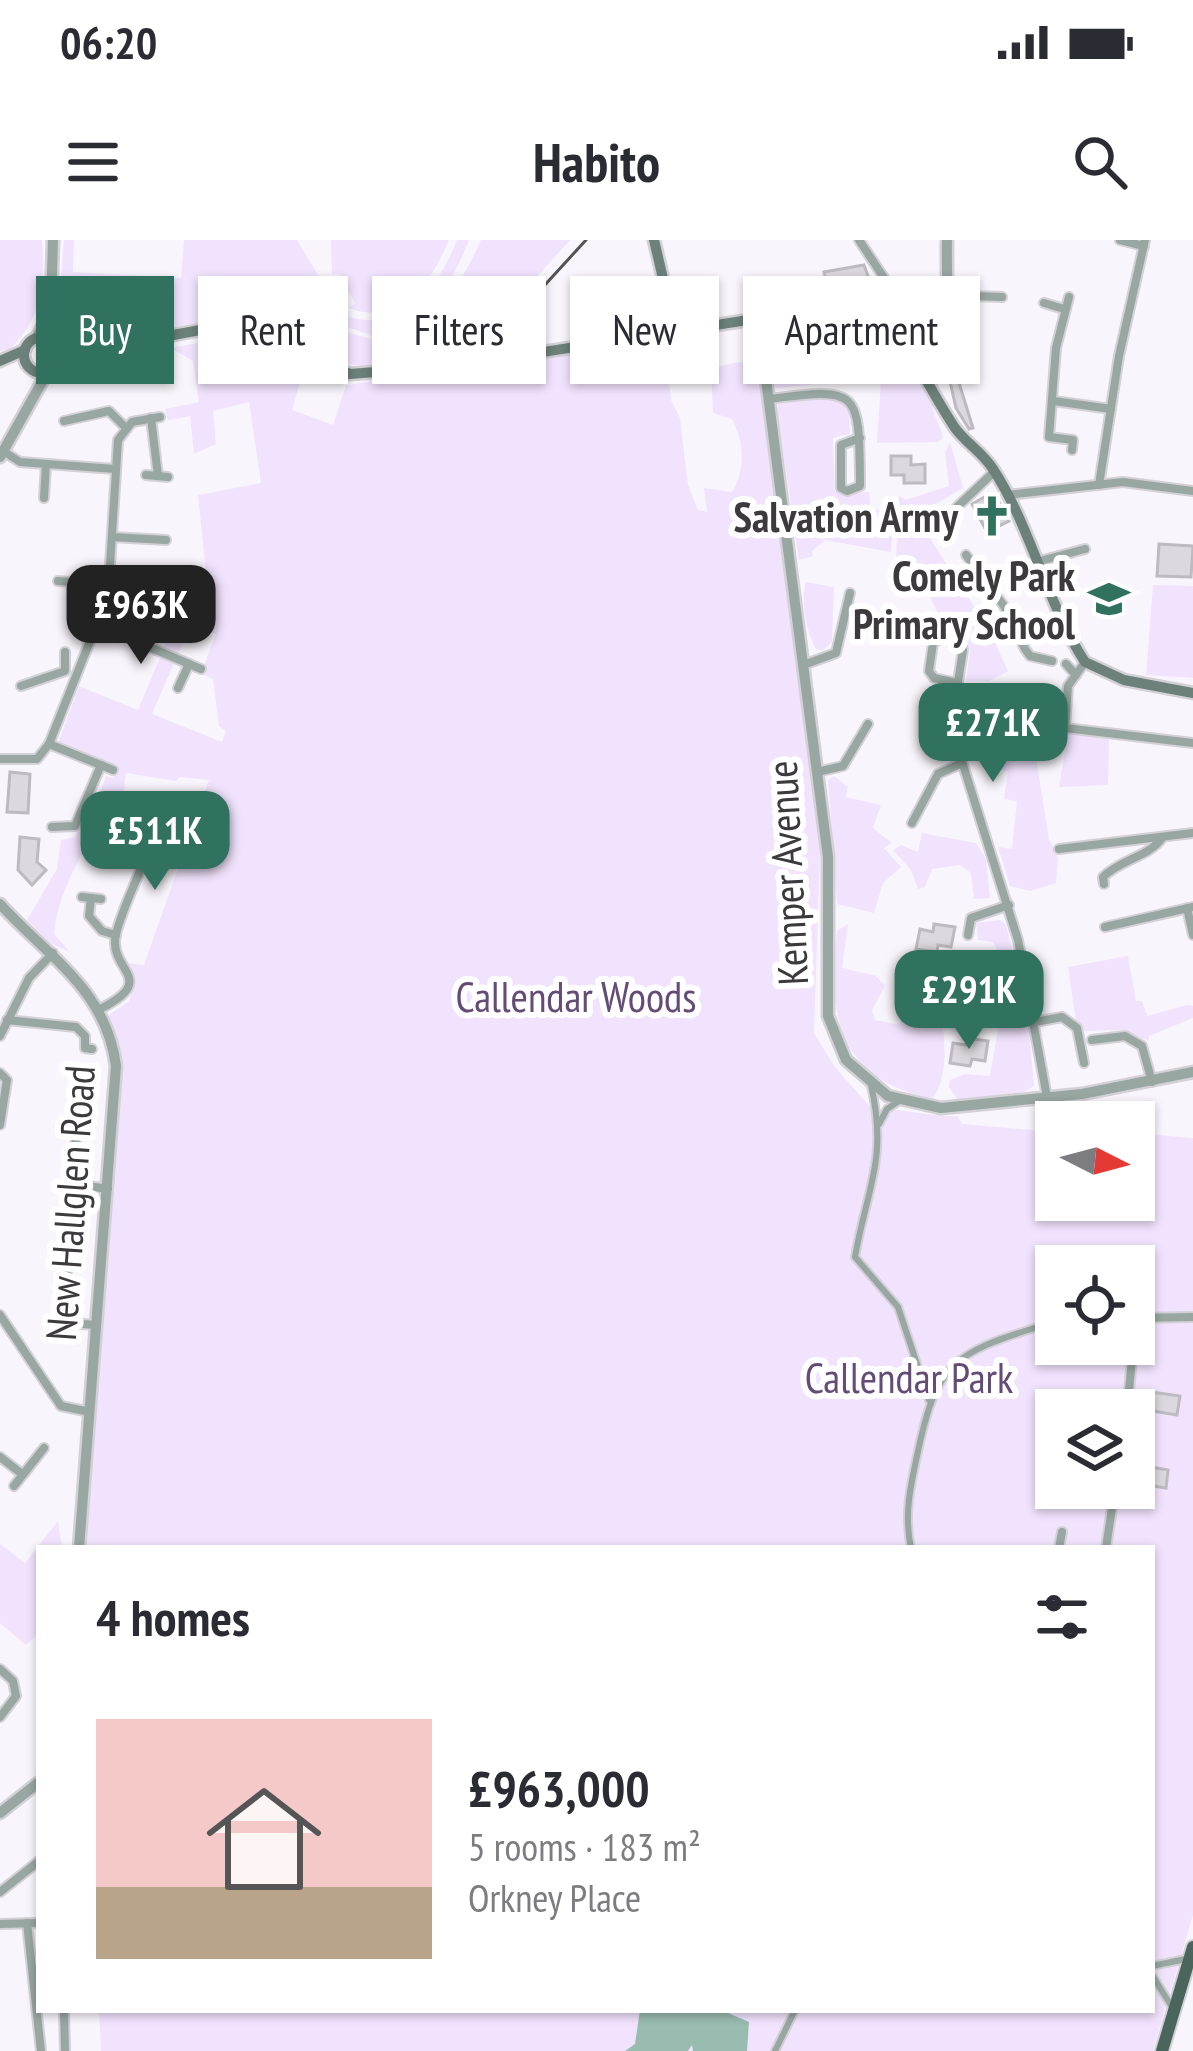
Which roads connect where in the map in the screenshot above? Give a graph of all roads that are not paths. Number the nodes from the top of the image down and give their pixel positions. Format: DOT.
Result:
graph roads {
  1 [pos="53,240"];
  2 [pos="654,240"];
  3 [pos="859,240"];
  4 [pos="947,240"];
  5 [pos="1120,240"];
  6 [pos="1145,243"];
  7 [pos="51,276"];
  8 [pos="662,276"];
  9 [pos="882,276"];
  10 [pos="946,276"];
  11 [pos="980,296"];
  12 [pos="1002,297"];
  13 [pos="1069,297"];
  14 [pos="1044,303"];
  15 [pos="1064,309"];
  16 [pos="174,335"];
  17 [pos="36,344"];
  18 [pos="570,347"];
  19 [pos="25,355"];
  20 [pos="4,360"];
  21 [pos="36,367"];
  22 [pos="38,384"];
  23 [pos="767,384"];
  24 [pos="933,384"];
  25 [pos="769,399"];
  26 [pos="1054,401"];
  27 [pos="1111,409"];
  28 [pos="64,422"];
  29 [pos="124,427"];
  30 [pos="860,438"];
  31 [pos="1072,450"];
  32 [pos="1,454"];
  33 [pos="46,464"];
  34 [pos="116,470"];
  35 [pos="995,471"];
  36 [pos="146,475"];
  37 [pos="1099,484"];
  38 [pos="1193,491"];
  39 [pos="1007,495"];
  40 [pos="44,498"];
  41 [pos="958,507"];
  42 [pos="112,537"];
  43 [pos="166,540"];
  44 [pos="1085,549"];
  45 [pos="966,556"];
  46 [pos="1036,562"];
  47 [pos="58,581"];
  48 [pos="109,585"];
  49 [pos="850,593"];
  50 [pos="124,602"];
  51 [pos="97,626"];
  52 [pos="114,633"];
  53 [pos="64,652"];
  54 [pos="1052,661"];
  55 [pos="1085,662"];
  56 [pos="188,664"];
  57 [pos="806,664"];
  58 [pos="1066,664"];
  59 [pos="201,669"];
  60 [pos="70,673"];
  61 [pos="1076,674"];
  62 [pos="957,682"];
  63 [pos="21,686"];
  64 [pos="178,688"];
  65 [pos="1193,693"];
  66 [pos="868,724"];
  67 [pos="1193,742"];
  68 [pos="50,745"];
  69 [pos="0,759"];
  70 [pos="962,763"];
  71 [pos="101,765"];
  72 [pos="113,770"];
  73 [pos="817,772"];
  74 [pos="130,813"];
  75 [pos="180,819"];
  76 [pos="912,823"];
  77 [pos="52,827"];
  78 [pos="1193,833"];
  79 [pos="1163,836"];
  80 [pos="1059,849"];
  81 [pos="143,863"];
  82 [pos="1104,884"];
  83 [pos="91,898"];
  84 [pos="0,904"];
  85 [pos="1009,905"];
  86 [pos="1190,907"];
  87 [pos="1105,926"];
  88 [pos="116,935"];
  89 [pos="968,935"];
  90 [pos="1193,935"];
  91 [pos="52,953"];
  92 [pos="100,1010"];
  93 [pos="7,1020"];
  94 [pos="1035,1022"];
  95 [pos="0,1036"];
  96 [pos="1092,1040"];
  97 [pos="92,1049"];
  98 [pos="1084,1063"];
  99 [pos="1193,1072"];
  100 [pos="0,1073"];
  101 [pos="1152,1082"];
  102 [pos="871,1085"];
  103 [pos="1047,1099"];
  104 [pos="899,1101"];
  105 [pos="879,1124"];
  106 [pos="0,1125"];
  107 [pos="76,1133"];
  108 [pos="108,1190"];
  109 [pos="67,1270"];
  110 [pos="0,1316"];
  111 [pos="1193,1317"];
  112 [pos="1155,1318"];
  113 [pos="96,1325"];
  114 [pos="1035,1328"];
  115 [pos="928,1400"];
  116 [pos="89,1412"];
  117 [pos="44,1448"];
  118 [pos="0,1456"];
  119 [pos="23,1474"];
  120 [pos="14,1486"];
  121 [pos="1112,1509"];
  122 [pos="1062,1532"];
  123 [pos="79,1545"];
  124 [pos="911,1545"];
  125 [pos="1060,1545"];
  126 [pos="1106,1545"];
  127 [pos="0,1669"];
  128 [pos="0,1717"];
  129 [pos="32,1792"];
  130 [pos="0,1813"];
  131 [pos="36,1863"];
  132 [pos="0,1892"];
  133 [pos="36,1922"];
  134 [pos="27,1923"];
  135 [pos="0,1924"];
  136 [pos="1191,1953"];
  137 [pos="1155,1970"];
  138 [pos="1155,1976"];
  139 [pos="36,1984"];
  140 [pos="1173,2008"];
  141 [pos="38,2013"];
  142 [pos="64,2013"];
  143 [pos="794,2013"];
  144 [pos="41,2051"];
  145 [pos="64,2051"];
  146 [pos="776,2051"];
  147 [pos="1162,2051"];
  1 -- 7 [label="street"];
  2 -- 8 [label="main road"];
  3 -- 9 [label="street"];
  4 -- 10 [label="street"];
  5 -- 6 [label="street"];
  6 -- 27 [label="street"];
  11 -- 12 [label="street"];
  13 -- 15 [label="street"];
  14 -- 15 [label="street"];
  15 -- 26 [label="street"];
  16 -- 18 [label="main road, bridge"];
  17 -- 19 [label="main road"];
  19 -- 20 [label="main road"];
  19 -- 21 [label="main road"];
  22 -- 32 [label="street"];
  23 -- 25 [label="street, Kemper Avenue"];
  24 -- 35 [label="main road"];
  25 -- 30 [label="street"];
  25 -- 57 [label="street, Kemper Avenue"];
  26 -- 27 [label="street"];
  26 -- 31 [label="street"];
  27 -- 37 [label="street"];
  28 -- 29 [label="street"];
  29 -- 34 [label="street"];
  29 -- 36 [label="street"];
  30 -- 30 [label="street"];
  32 -- 33 [label="street"];
  33 -- 34 [label="street"];
  33 -- 40 [label="street"];
  34 -- 42 [label="street"];
  35 -- 39 [label="main road"];
  35 -- 41 [label="street"];
  37 -- 38 [label="street"];
  37 -- 39 [label="street"];
  39 -- 46 [label="main road"];
  42 -- 43 [label="street"];
  42 -- 48 [label="street"];
  44 -- 46 [label="street"];
  45 -- 54 [label="street"];
  46 -- 55 [label="main road"];
  47 -- 48 [label="street"];
  48 -- 51 [label="street"];
  49 -- 57 [label="street"];
  50 -- 52 [label="street"];
  51 -- 52 [label="street"];
  51 -- 60 [label="street"];
  52 -- 56 [label="street"];
  53 -- 60 [label="street"];
  55 -- 61 [label="street"];
  55 -- 65 [label="main road"];
  56 -- 59 [label="street"];
  56 -- 64 [label="street"];
  57 -- 73 [label="street, Kemper Avenue"];
  58 -- 61 [label="street"];
  60 -- 63 [label="street"];
  60 -- 68 [label="street"];
  61 -- 67 [label="street"];
  62 -- 62 [label="street"];
  62 -- 70 [label="street"];
  66 -- 73 [label="street"];
  68 -- 69 [label="street"];
  68 -- 71 [label="street"];
  70 -- 76 [label="street"];
  70 -- 85 [label="street"];
  71 -- 72 [label="street"];
  71 -- 77 [label="street"];
  73 -- 102 [label="street, Kemper Avenue"];
  74 -- 81 [label="street"];
  75 -- 81 [label="street"];
  78 -- 79 [label="street"];
  79 -- 80 [label="street"];
  79 -- 82 [label="street"];
  81 -- 88 [label="street"];
  83 -- 88 [label="street"];
  84 -- 91 [label="street, New Hallglen Road"];
  85 -- 89 [label="street"];
  85 -- 94 [label="street"];
  86 -- 87 [label="street"];
  86 -- 90 [label="street"];
  88 -- 92 [label="street"];
  91 -- 92 [label="street, New Hallglen Road"];
  91 -- 93 [label="street"];
  92 -- 108 [label="street, New Hallglen Road"];
  93 -- 95 [label="street"];
  93 -- 97 [label="street"];
  94 -- 98 [label="street"];
  94 -- 103 [label="street"];
  96 -- 101 [label="street"];
  99 -- 101 [label="street, Kemper Avenue"];
  100 -- 106 [label="street"];
  101 -- 103 [label="street, Kemper Avenue"];
  102 -- 104 [label="street, Kemper Avenue"];
  102 -- 105 [label="street"];
  103 -- 104 [label="street, Kemper Avenue"];
  104 -- 105 [label="street"];
  105 -- 115 [label="street"];
  107 -- 108 [label="street"];
  108 -- 113 [label="street, New Hallglen Road"];
  109 -- 113 [label="street"];
  110 -- 116 [label="street"];
  111 -- 112 [label="street"];
  113 -- 116 [label="street, New Hallglen Road"];
  114 -- 115 [label="street"];
  115 -- 124 [label="street"];
  116 -- 123 [label="street, New Hallglen Road"];
  117 -- 119 [label="street"];
  118 -- 119 [label="street"];
  119 -- 120 [label="street"];
  121 -- 126 [label="street"];
  122 -- 125 [label="street"];
  127 -- 128 [label="street"];
  129 -- 130 [label="street"];
  131 -- 132 [label="street"];
  133 -- 134 [label="street"];
  134 -- 135 [label="street"];
  134 -- 139 [label="street"];
  136 -- 137 [label="street"];
  136 -- 140 [label="main road"];
  138 -- 140 [label="street"];
  140 -- 147 [label="main road"];
  141 -- 144 [label="street"];
  142 -- 145 [label="street"];
  143 -- 146 [label="street"];
}
